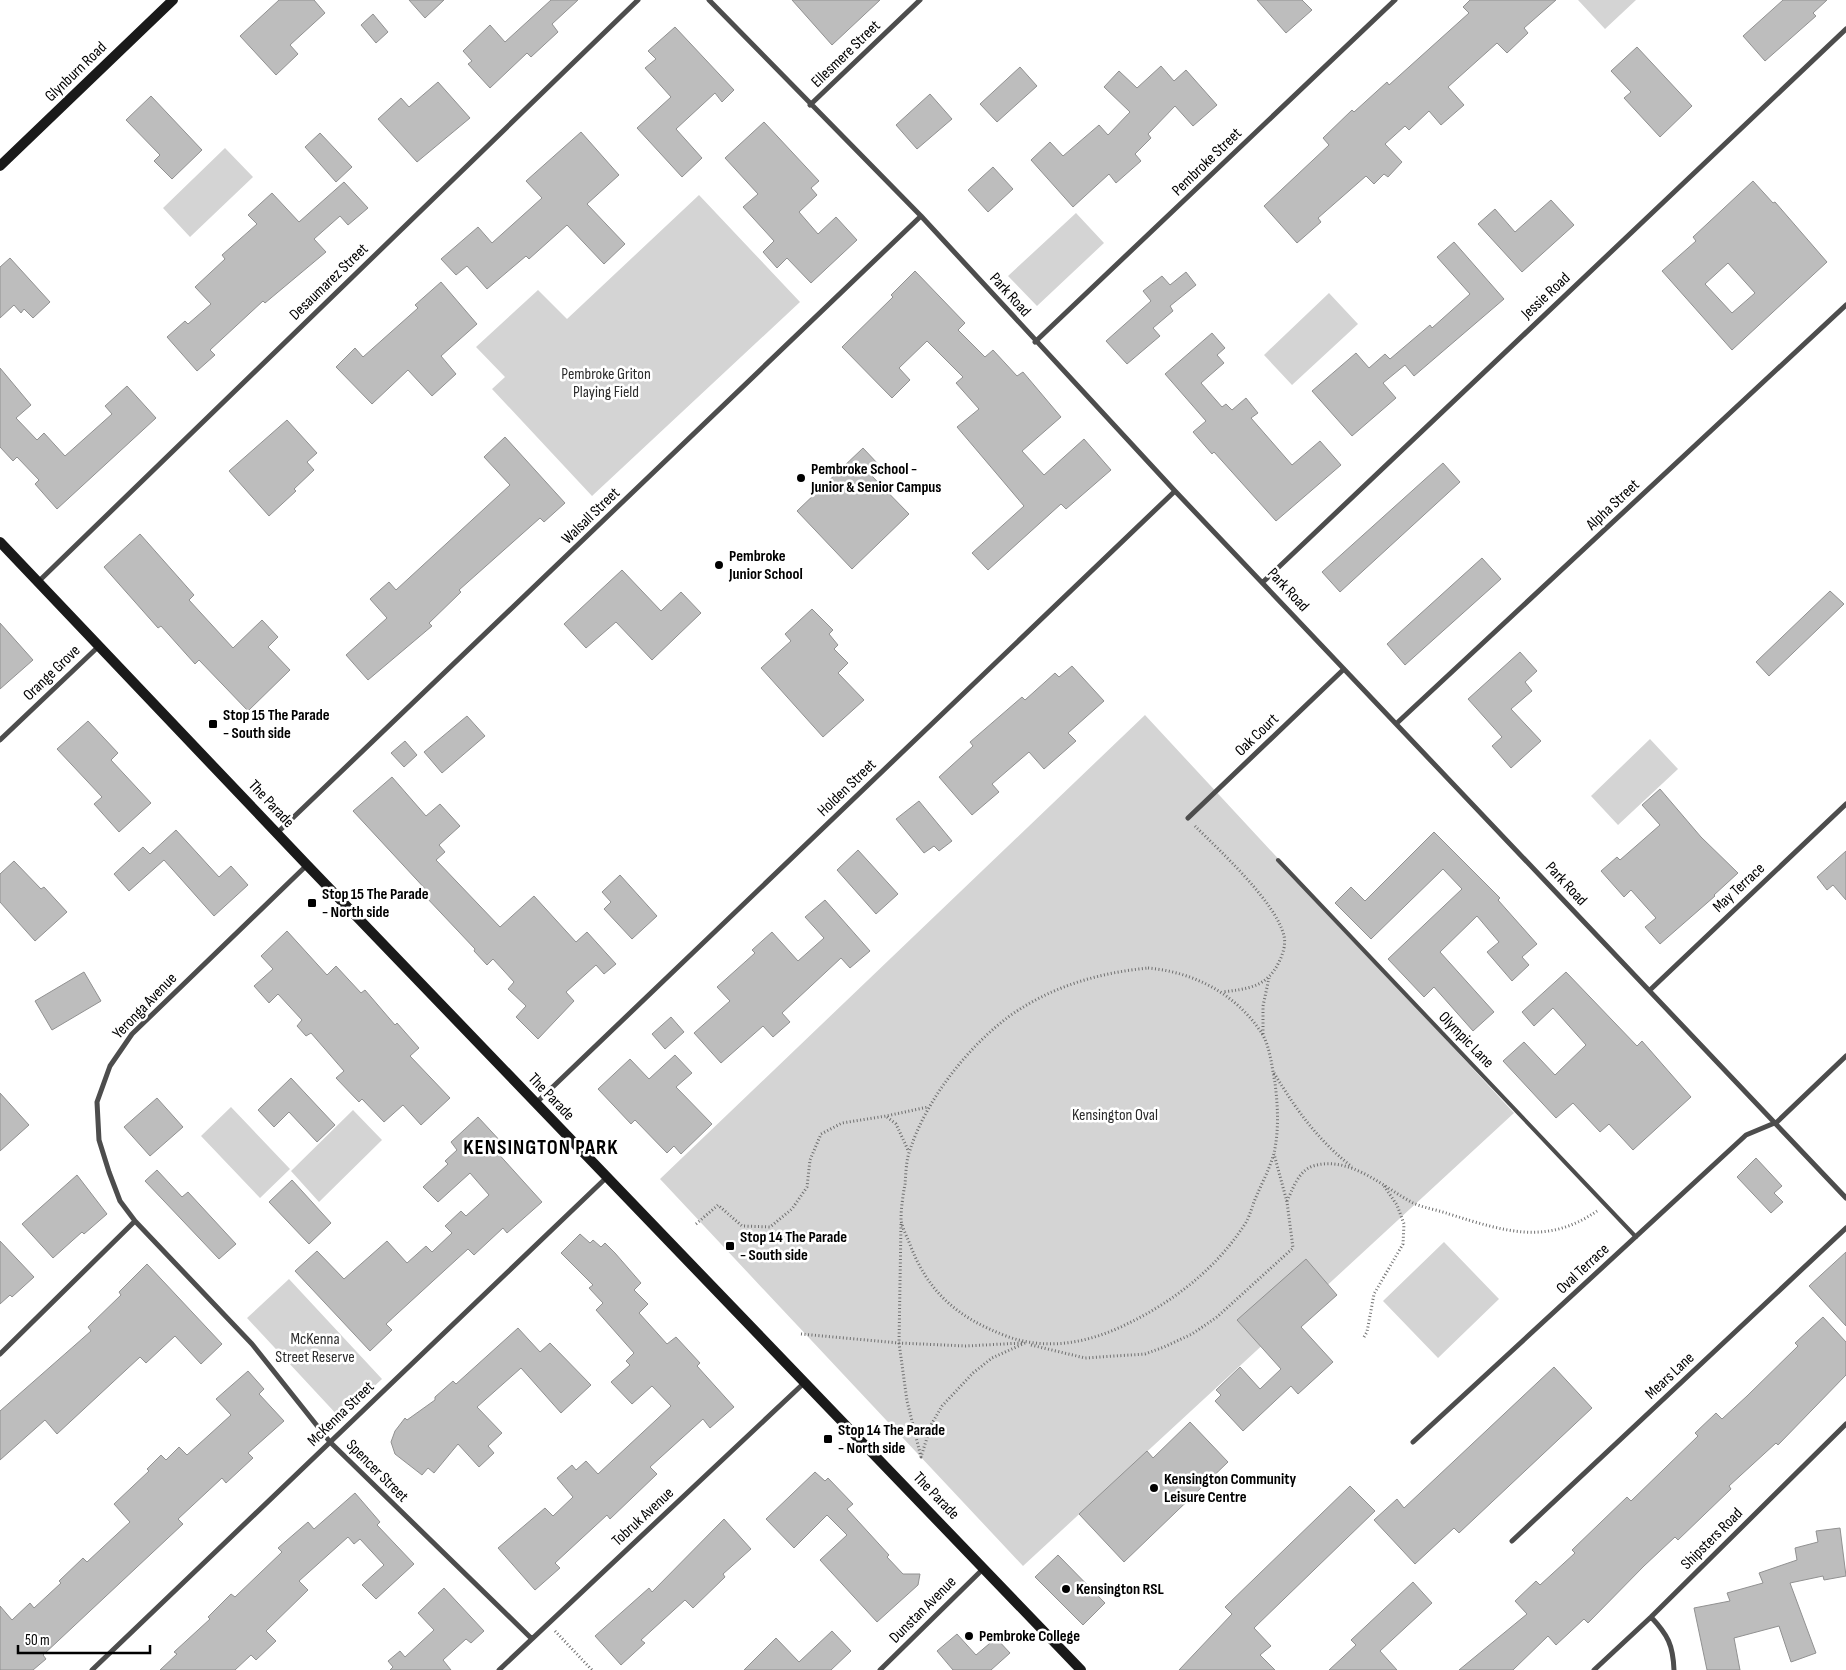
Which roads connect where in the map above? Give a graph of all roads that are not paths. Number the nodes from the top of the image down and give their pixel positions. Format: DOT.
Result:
graph roads {
  1 [pos="173,0"];
  2 [pos="638,0"];
  3 [pos="709,0"];
  4 [pos="920,0"];
  5 [pos="1395,0"];
  6 [pos="1846,29"];
  7 [pos="810,104"];
  8 [pos="0,166"];
  9 [pos="921,216"];
  10 [pos="1846,305"];
  11 [pos="1035,342"];
  12 [pos="1175,491"];
  13 [pos="0,542"];
  14 [pos="38,582"];
  15 [pos="1263,582"];
  16 [pos="99,646"];
  17 [pos="1344,669"];
  18 [pos="1396,723"];
  19 [pos="0,740"];
  20 [pos="1846,804"];
  21 [pos="1188,818"];
  22 [pos="277,833"];
  23 [pos="1278,860"];
  24 [pos="307,865"];
  25 [pos="1650,990"];
  26 [pos="1846,1056"];
  27 [pos="536,1103"];
  28 [pos="1776,1122"];
  29 [pos="607,1177"];
  30 [pos="1846,1198"];
  31 [pos="136,1221"];
  32 [pos="1846,1228"];
  33 [pos="1636,1237"];
  34 [pos="0,1354"];
  35 [pos="804,1383"];
  36 [pos="1845,1428"];
  37 [pos="330,1442"];
  38 [pos="1413,1442"];
  39 [pos="1512,1541"];
  40 [pos="984,1568"];
  41 [pos="1651,1617"];
  42 [pos="532,1639"];
  43 [pos="92,1670"];
  44 [pos="499,1670"];
  45 [pos="880,1670"];
  46 [pos="1081,1670"];
  47 [pos="1594,1670"];
  48 [pos="1674,1670"];
  1 -- 8 [label="main road, Glynburn Road"];
  2 -- 14 [label="street, Desaumarez Street"];
  3 -- 7 [label="street, Park Road"];
  4 -- 7 [label="street, Ellesmere Street"];
  5 -- 11 [label="street, Pembroke Street"];
  6 -- 15 [label="street, Jessie Road"];
  7 -- 9 [label="street, Park Road"];
  9 -- 11 [label="street, Park Road"];
  9 -- 22 [label="street, Walsall Street"];
  10 -- 18 [label="street, Alpha Street"];
  11 -- 12 [label="street, Park Road"];
  12 -- 15 [label="street, Park Road"];
  12 -- 27 [label="street, Holden Street"];
  13 -- 14 [label="main road, The Parade"];
  14 -- 16 [label="main road, The Parade"];
  15 -- 17 [label="street, Park Road"];
  16 -- 19 [label="street, Orange Grove"];
  16 -- 22 [label="main road, The Parade"];
  17 -- 18 [label="street, Park Road"];
  17 -- 21 [label="street, Oak Court"];
  18 -- 25 [label="street, Park Road"];
  20 -- 25 [label="street, May Terrace"];
  22 -- 24 [label="main road, The Parade"];
  23 -- 33 [label="lane, Olympic Lane"];
  24 -- 27 [label="main road, The Parade"];
  24 -- 31 [label="street, Yeronga Avenue"];
  25 -- 28 [label="street, Park Road"];
  26 -- 28 [label="street, Oval Terrace"];
  27 -- 29 [label="main road, The Parade"];
  28 -- 30 [label="street, Park Road"];
  28 -- 33 [label="street, Oval Terrace"];
  29 -- 35 [label="main road, The Parade"];
  29 -- 37 [label="street, McKenna Street"];
  31 -- 34 [label="street"];
  31 -- 37 [label="street, Spencer Street"];
  32 -- 39 [label="street, Mears Lane"];
  33 -- 38 [label="street, Oval Terrace"];
  35 -- 40 [label="main road, The Parade"];
  35 -- 42 [label="street, Tobruk Avenue"];
  36 -- 41 [label="street, Shipsters Road"];
  37 -- 42 [label="street, Spencer Street"];
  37 -- 43 [label="street, McKenna Street"];
  40 -- 45 [label="street, Dunstan Avenue"];
  40 -- 46 [label="main road, The Parade"];
  41 -- 47 [label="street, Shipsters Road"];
  41 -- 48 [label="street"];
  42 -- 44 [label="street, Tobruk Avenue"];
}
